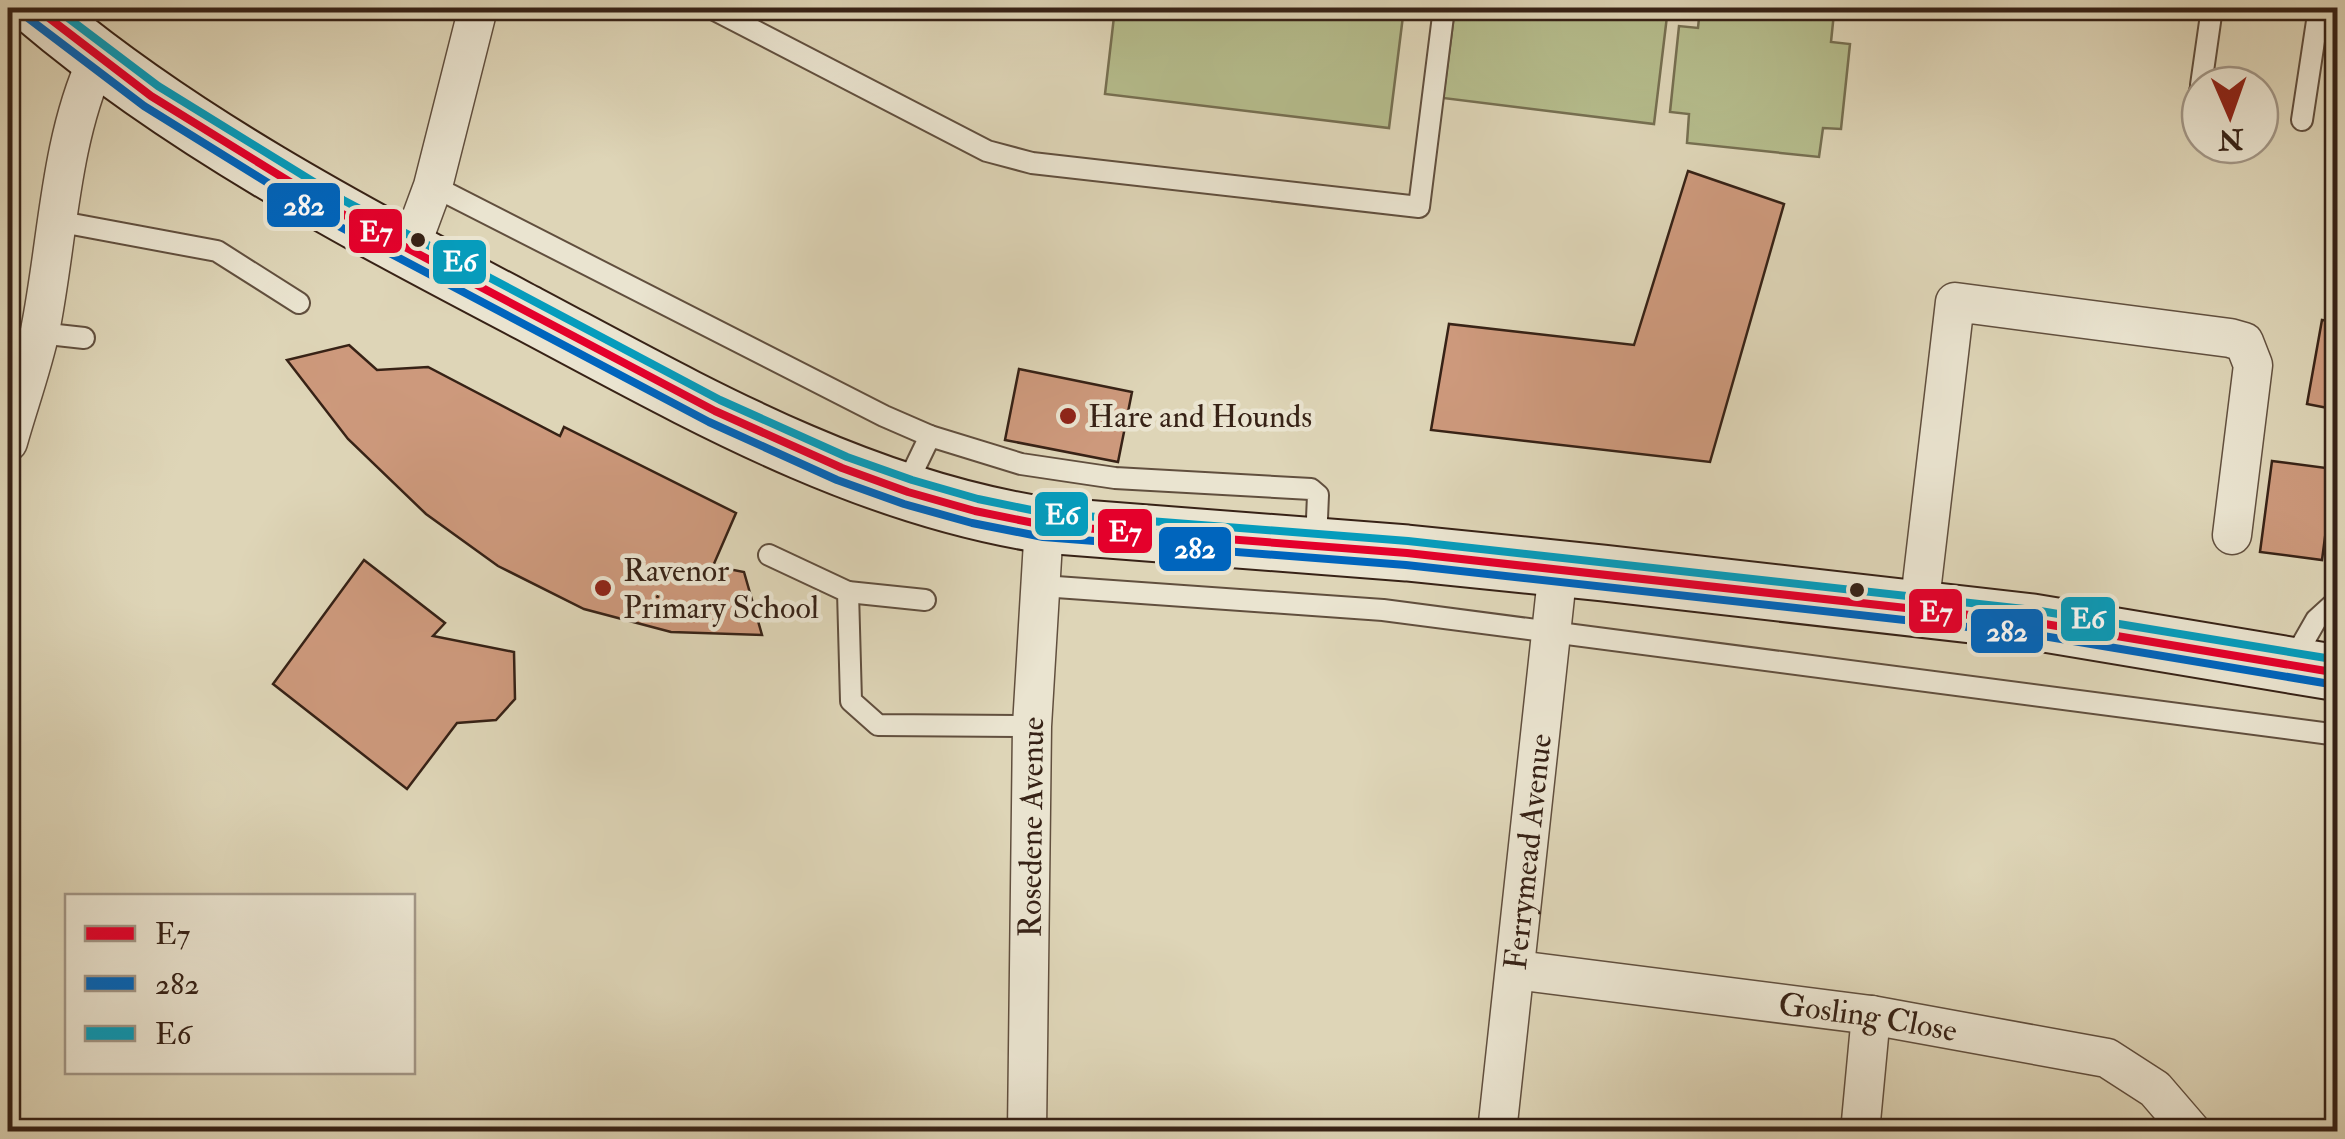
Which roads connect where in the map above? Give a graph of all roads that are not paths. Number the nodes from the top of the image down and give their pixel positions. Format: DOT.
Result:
graph roads {
  1 [pos="36,8"];
  2 [pos="478,8"];
  3 [pos="710,8"];
  4 [pos="1444,8"];
  5 [pos="2212,8"];
  6 [pos="2319,8"];
  7 [pos="98,60"];
  8 [pos="2203,65"];
  9 [pos="2302,120"];
  10 [pos="432,186"];
  11 [pos="56,221"];
  12 [pos="410,251"];
  13 [pos="299,303"];
  14 [pos="40,333"];
  15 [pos="84,338"];
  16 [pos="930,436"];
  17 [pos="8,442"];
  18 [pos="1116,478"];
  19 [pos="904,490"];
  20 [pos="1044,525"];
  21 [pos="1110,532"];
  22 [pos="2232,535"];
  23 [pos="1316,545"];
  24 [pos="770,555"];
  25 [pos="1558,569"];
  26 [pos="1042,586"];
  27 [pos="848,592"];
  28 [pos="925,600"];
  29 [pos="2338,600"];
  30 [pos="1919,610"];
  31 [pos="1552,632"];
  32 [pos="2314,669"];
  33 [pos="1032,726"];
  34 [pos="2338,734"];
  35 [pos="1516,970"];
  36 [pos="1870,1015"];
  37 [pos="1027,1132"];
  38 [pos="1497,1132"];
  39 [pos="1860,1132"];
  40 [pos="2192,1132"];
  1 -- 7 [label="main road"];
  2 -- 10 [label="street"];
  3 -- 4 [label="lane"];
  5 -- 8 [label="lane"];
  6 -- 9 [label="lane"];
  7 -- 11 [label="street"];
  7 -- 12 [label="main road"];
  10 -- 12 [label="street"];
  10 -- 16 [label="lane"];
  11 -- 13 [label="lane"];
  11 -- 14 [label="street"];
  12 -- 19 [label="main road"];
  14 -- 15 [label="lane"];
  14 -- 17 [label="street"];
  16 -- 18 [label="lane"];
  16 -- 19 [label="lane"];
  18 -- 21 [label="lane"];
  18 -- 23 [label="lane"];
  19 -- 20 [label="main road"];
  20 -- 21 [label="main road"];
  20 -- 26 [label="street, Rosedene Avenue"];
  21 -- 23 [label="main road"];
  22 -- 30 [label="street"];
  23 -- 25 [label="main road"];
  24 -- 27 [label="lane"];
  25 -- 30 [label="main road"];
  25 -- 31 [label="street, Ferrymead Avenue"];
  26 -- 31 [label="lane"];
  26 -- 33 [label="street, Rosedene Avenue"];
  27 -- 28 [label="lane"];
  27 -- 33 [label="lane"];
  29 -- 32 [label="lane"];
  30 -- 32 [label="main road"];
  31 -- 34 [label="lane"];
  31 -- 35 [label="street, Ferrymead Avenue"];
  33 -- 37 [label="street, Rosedene Avenue"];
  35 -- 36 [label="street, Gosling Close"];
  35 -- 38 [label="street, Ferrymead Avenue"];
  36 -- 39 [label="street"];
  36 -- 40 [label="street, Gosling Close"];
}
